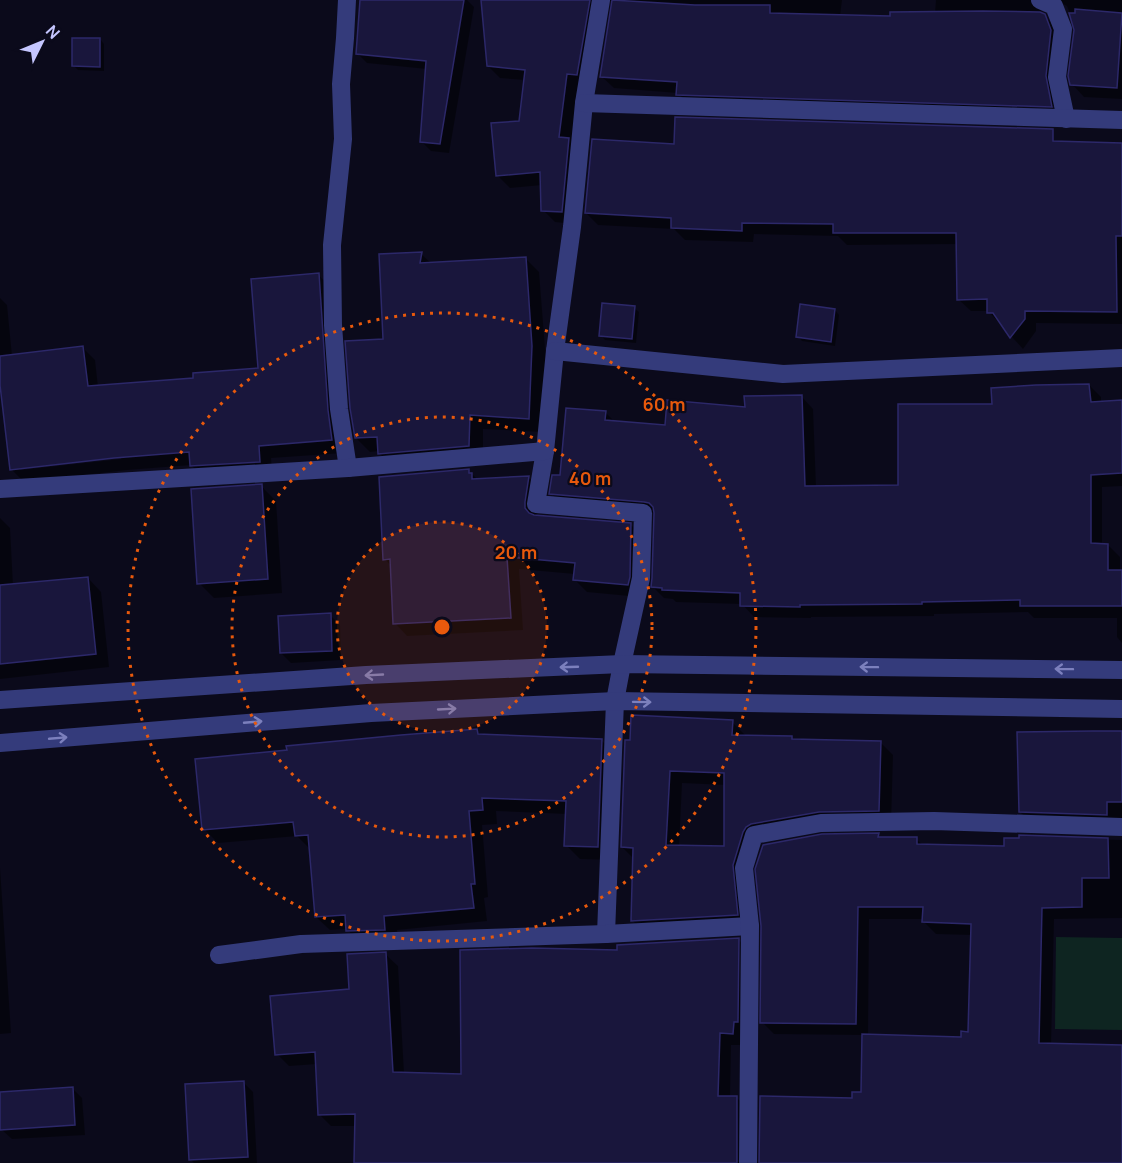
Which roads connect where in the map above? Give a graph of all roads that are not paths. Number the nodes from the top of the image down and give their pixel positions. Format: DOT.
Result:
graph roads {
  1 [pos="347,0"];
  2 [pos="601,0"];
  3 [pos="1040,0"];
  4 [pos="584,103"];
  5 [pos="1066,119"];
  6 [pos="1122,120"];
  7 [pos="555,351"];
  8 [pos="1122,358"];
  9 [pos="545,451"];
  10 [pos="348,468"];
  11 [pos="0,489"];
  12 [pos="622,664"];
  13 [pos="1122,670"];
  14 [pos="0,700"];
  15 [pos="615,701"];
  16 [pos="1122,710"];
  17 [pos="0,744"];
  18 [pos="1122,827"];
  19 [pos="750,926"];
  20 [pos="606,934"];
  21 [pos="219,955"];
  22 [pos="748,1163"];
  1 -- 10 [label="street"];
  2 -- 4 [label="street"];
  3 -- 5 [label="street"];
  4 -- 5 [label="street"];
  4 -- 7 [label="street"];
  5 -- 6 [label="street"];
  7 -- 8 [label="street"];
  7 -- 9 [label="street"];
  9 -- 10 [label="street"];
  9 -- 12 [label="street"];
  10 -- 11 [label="street"];
  13 -- 12 [label="street, one-way"];
  12 -- 14 [label="street, one-way"];
  12 -- 15 [label="street"];
  15 -- 16 [label="street, one-way"];
  17 -- 15 [label="street, one-way"];
  15 -- 20 [label="street"];
  18 -- 19 [label="street"];
  19 -- 20 [label="street"];
  19 -- 22 [label="street"];
  20 -- 21 [label="street"];
}
